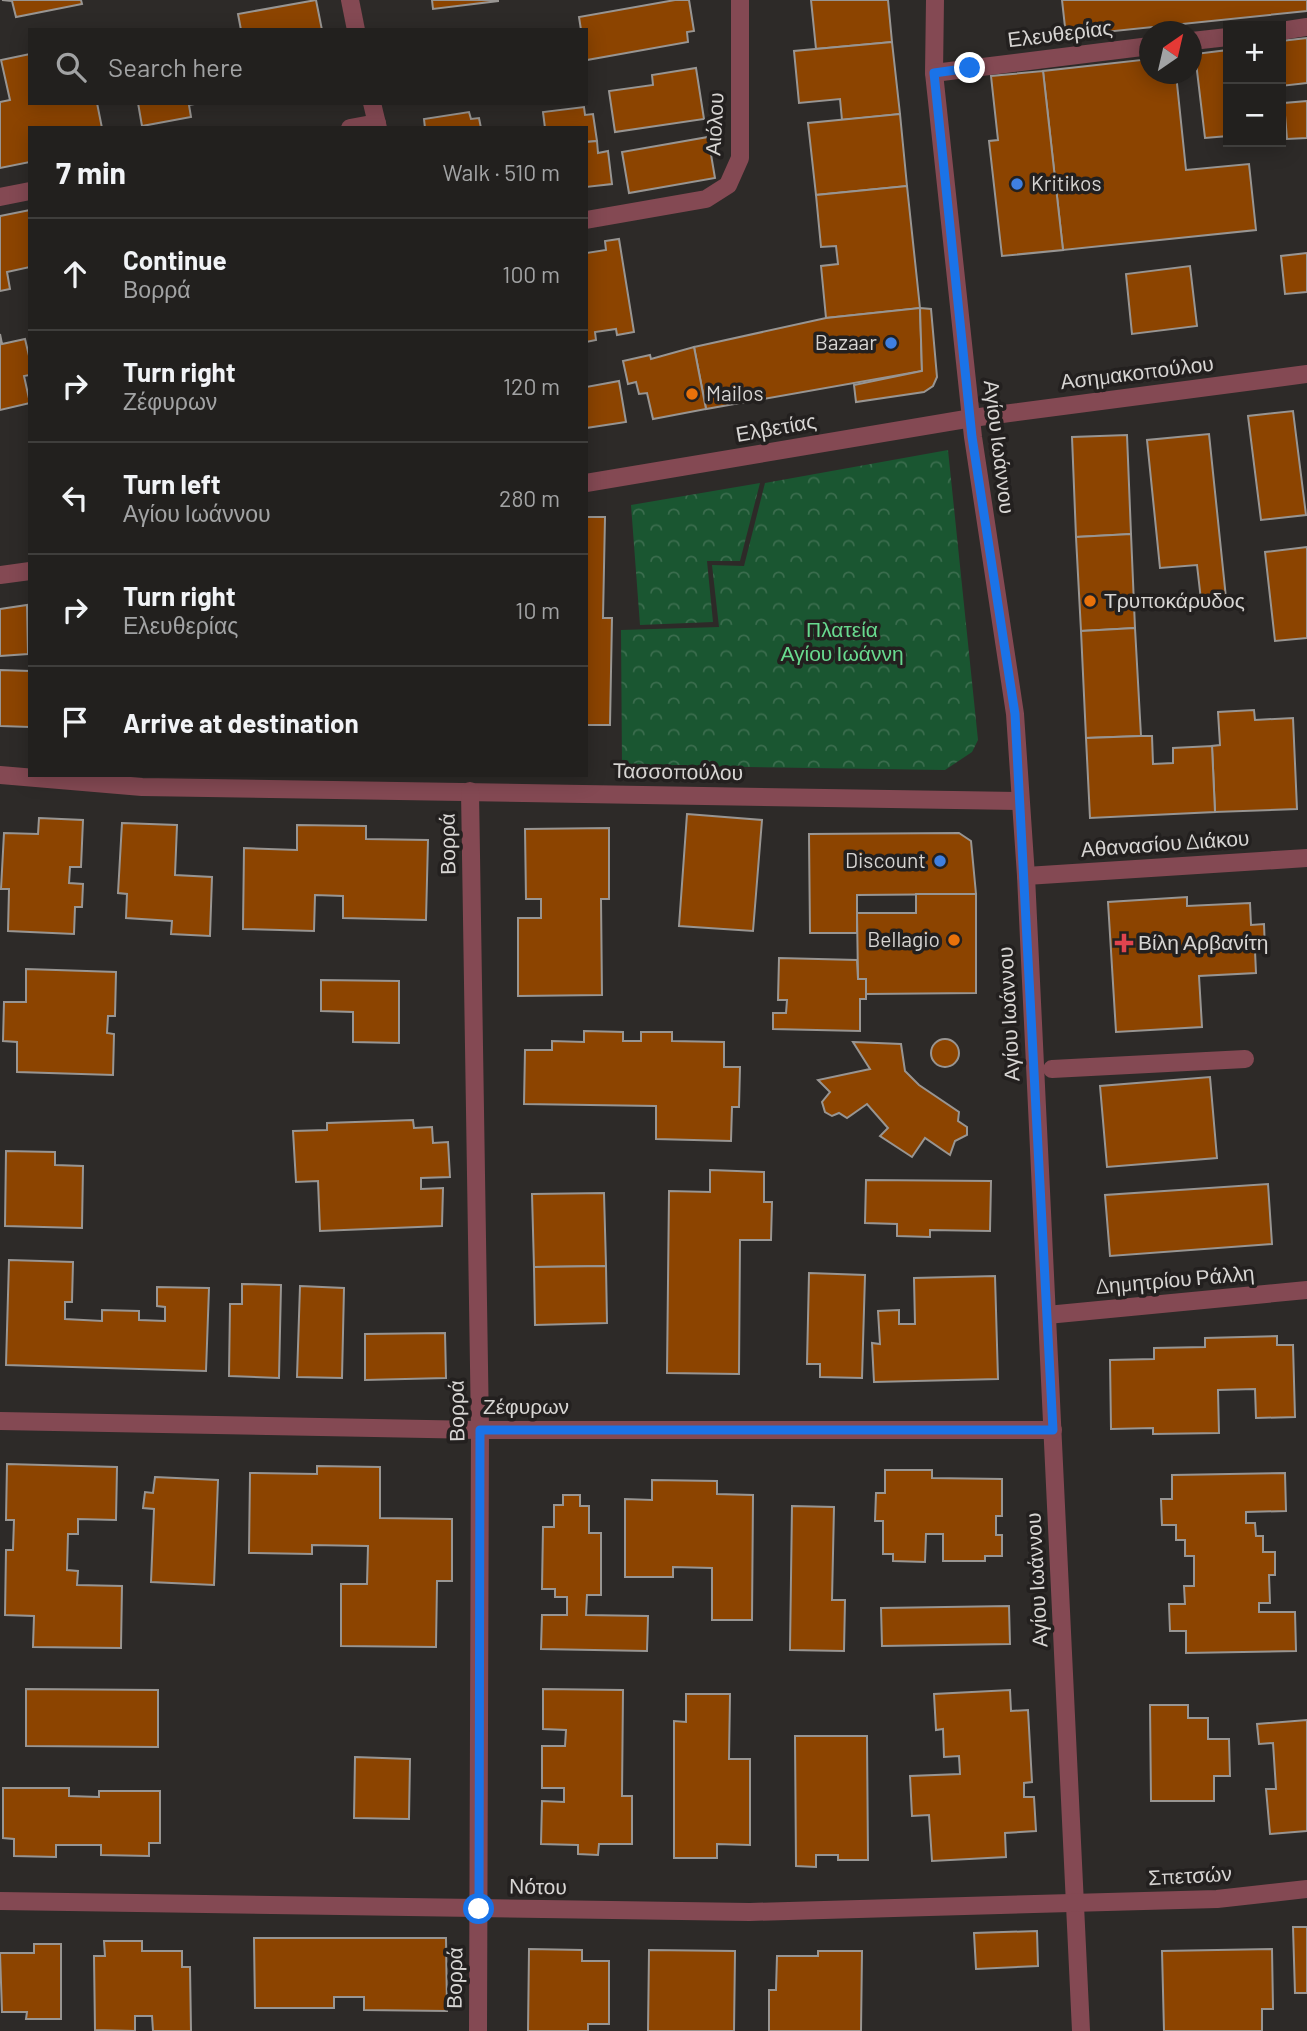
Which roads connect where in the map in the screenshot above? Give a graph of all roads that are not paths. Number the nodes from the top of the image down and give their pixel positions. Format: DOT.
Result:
graph roads {
  1 [pos="350,0"];
  2 [pos="740,0"];
  3 [pos="935,0"];
  4 [pos="1307,27"];
  5 [pos="356,28"];
  6 [pos="1286,30"];
  7 [pos="1223,38"];
  8 [pos="1202,40"];
  9 [pos="1139,48"];
  10 [pos="934,73"];
  11 [pos="372,105"];
  12 [pos="377,125"];
  13 [pos="28,191"];
  14 [pos="0,197"];
  15 [pos="588,220"];
  16 [pos="1307,374"];
  17 [pos="972,418"];
  18 [pos="588,483"];
  19 [pos="28,571"];
  20 [pos="0,575"];
  21 [pos="0,775"];
  22 [pos="470,791"];
  23 [pos="1020,801"];
  24 [pos="1307,858"];
  25 [pos="1026,876"];
  26 [pos="1245,1059"];
  27 [pos="1052,1069"];
  28 [pos="1307,1290"];
  29 [pos="1046,1315"];
  30 [pos="0,1421"];
  31 [pos="480,1430"];
  32 [pos="1053,1430"];
  33 [pos="1307,1889"];
  34 [pos="0,1901"];
  35 [pos="1075,1905"];
  36 [pos="479,1909"];
  37 [pos="478,2031"];
  38 [pos="1081,2031"];
  1 -- 5 [label="street"];
  2 -- 15 [label="street, Αιόλου"];
  3 -- 10 [label="street, Αγίου Ιωάννου"];
  4 -- 6 [label="street"];
  7 -- 8 [label="street"];
  9 -- 10 [label="street, Ελευθερίας"];
  10 -- 17 [label="street, Αγίου Ιωάννου"];
  11 -- 12 [label="street"];
  13 -- 14 [label="street"];
  16 -- 17 [label="street, Ασημακοπούλου"];
  17 -- 18 [label="street, Ελβετίας"];
  17 -- 23 [label="street, Αγίου Ιωάννου"];
  19 -- 20 [label="street"];
  21 -- 22 [label="street, Τασσοπούλου"];
  22 -- 23 [label="street, Τασσοπούλου"];
  22 -- 31 [label="street, Βορρά"];
  23 -- 25 [label="street, Αγίου Ιωάννου"];
  24 -- 25 [label="street, Αθανασίου Διάκου"];
  25 -- 29 [label="street, Αγίου Ιωάννου"];
  26 -- 27 [label="street"];
  28 -- 29 [label="street, Δημητρίου Ράλλη"];
  29 -- 32 [label="street, Αγίου Ιωάννου"];
  30 -- 31 [label="street, Ζέφυρων"];
  31 -- 32 [label="street, Ζέφυρων"];
  31 -- 36 [label="street, Βορρά"];
  32 -- 35 [label="street, Αγίου Ιωάννου"];
  33 -- 35 [label="street, Σπετσών"];
  34 -- 36 [label="street, Νότου"];
  35 -- 36 [label="street, Νότου"];
  35 -- 38 [label="street, Αγίου Ιωάννου"];
  36 -- 37 [label="street, Βορρά"];
}
